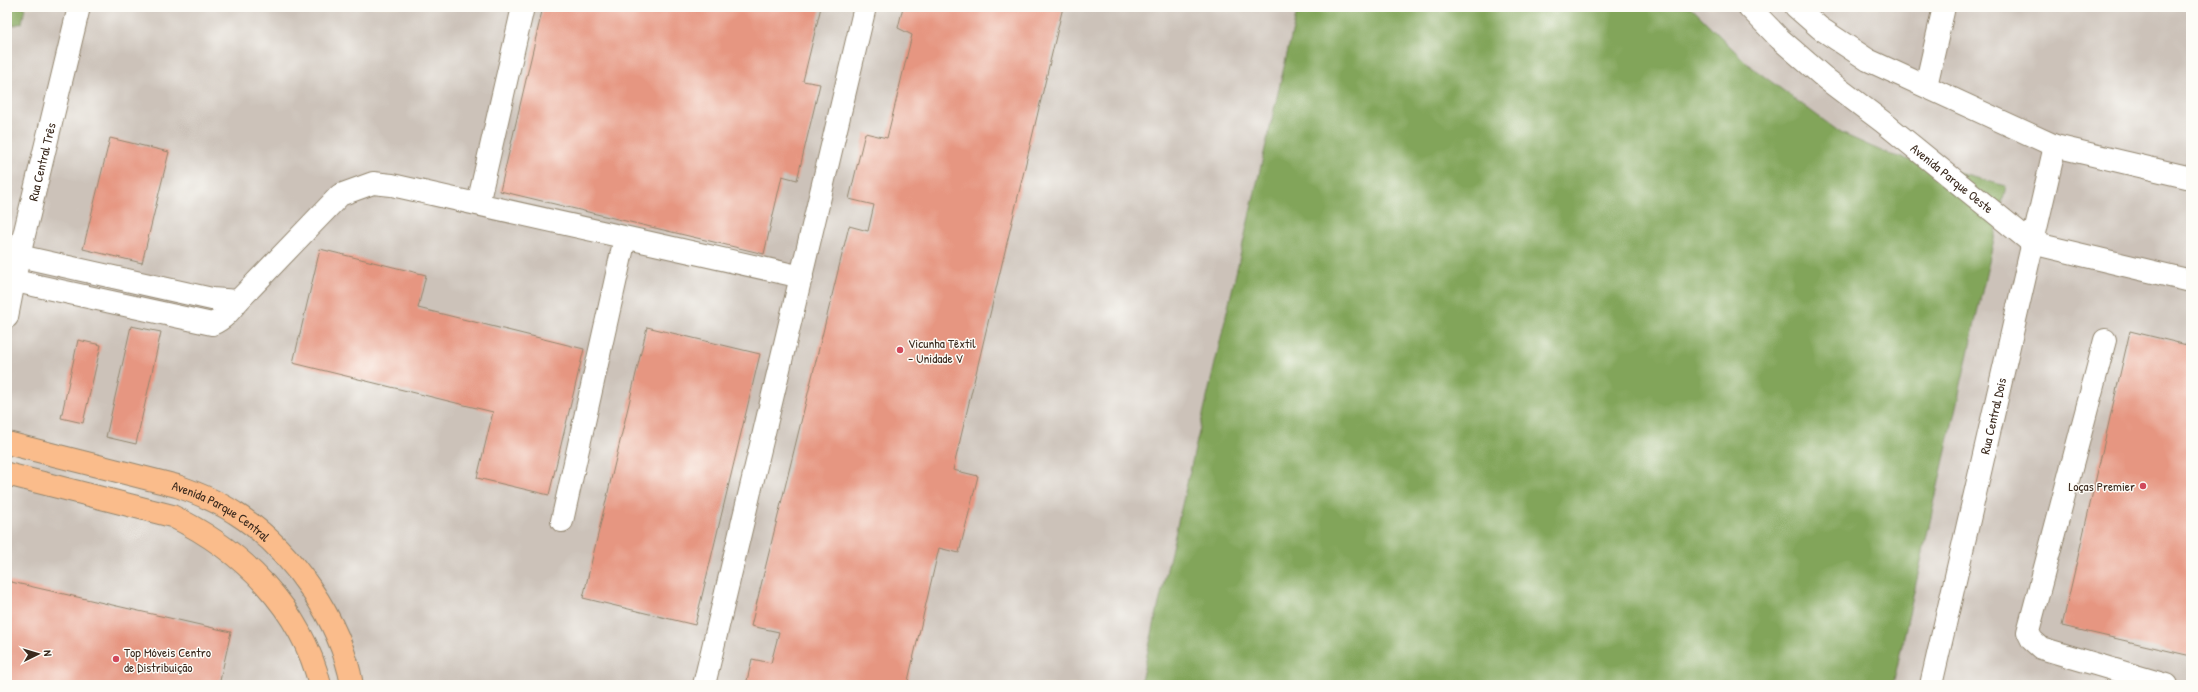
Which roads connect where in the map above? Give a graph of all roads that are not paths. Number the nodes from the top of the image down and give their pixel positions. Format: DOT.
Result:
graph roads {
  1 [pos="79,7"];
  2 [pos="523,7"];
  3 [pos="865,7"];
  4 [pos="1749,7"];
  5 [pos="1796,7"];
  6 [pos="1944,7"];
  7 [pos="1926,86"];
  8 [pos="2055,146"];
  9 [pos="2191,178"];
  10 [pos="478,204"];
  11 [pos="626,238"];
  12 [pos="2032,243"];
  13 [pos="19,256"];
  14 [pos="802,276"];
  15 [pos="15,281"];
  16 [pos="2191,281"];
  17 [pos="238,301"];
  18 [pos="7,317"];
  19 [pos="2105,340"];
  20 [pos="7,443"];
  21 [pos="7,474"];
  22 [pos="562,521"];
  23 [pos="320,685"];
  24 [pos="352,685"];
  25 [pos="704,685"];
  26 [pos="1931,685"];
  27 [pos="2166,685"];
  1 -- 13 [label="street, Rua Central Três"];
  2 -- 10 [label="street"];
  3 -- 14 [label="street"];
  4 -- 12 [label="street, Avenida Parque Oeste"];
  5 -- 7 [label="street"];
  6 -- 7 [label="street"];
  7 -- 8 [label="street"];
  8 -- 9 [label="street"];
  8 -- 12 [label="street, Rua Central Dois"];
  10 -- 11 [label="street"];
  10 -- 17 [label="street"];
  11 -- 14 [label="street"];
  11 -- 22 [label="street"];
  12 -- 16 [label="street, Avenida Parque Oeste"];
  12 -- 26 [label="street, Rua Central Dois"];
  13 -- 15 [label="street, Rua Central Três"];
  13 -- 17 [label="street"];
  14 -- 25 [label="street"];
  15 -- 17 [label="street"];
  15 -- 18 [label="street, Rua Central Três"];
  19 -- 27 [label="street"];
  20 -- 24 [label="main road, Avenida Parque Central"];
  21 -- 23 [label="main road, Avenida Parque Central"];
}
